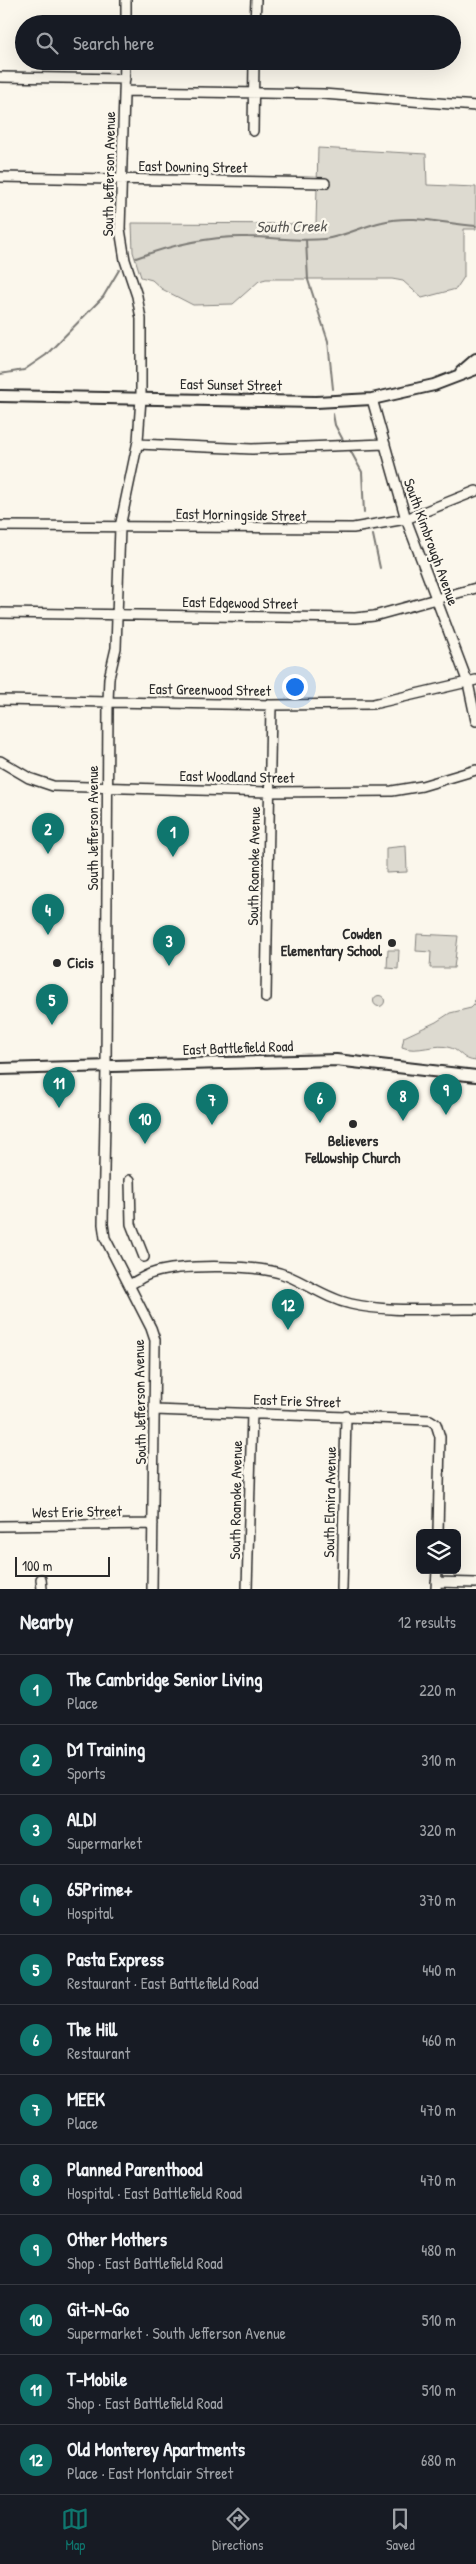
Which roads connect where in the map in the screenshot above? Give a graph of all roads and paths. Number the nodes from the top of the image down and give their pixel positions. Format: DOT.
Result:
graph roads {
  1 [pos="126,0"];
  2 [pos="256,0"];
  3 [pos="126,15"];
  4 [pos="255,15"];
  5 [pos="125,70"];
  6 [pos="254,70"];
  7 [pos="0,77"];
  8 [pos="125,79"];
  9 [pos="125,91"];
  10 [pos="254,93"];
  11 [pos="476,106"];
  12 [pos="253,131"];
  13 [pos="0,177"];
  14 [pos="122,180"];
  15 [pos="325,183"];
  16 [pos="476,359"];
  17 [pos="476,369"];
  18 [pos="458,374"];
  19 [pos="0,396"];
  20 [pos="141,398"];
  21 [pos="372,399"];
  22 [pos="138,444"];
  23 [pos="385,444"];
  24 [pos="476,491"];
  25 [pos="406,519"];
  26 [pos="0,526"];
  27 [pos="120,528"];
  28 [pos="476,588"];
  29 [pos="437,600"];
  30 [pos="0,613"];
  31 [pos="118,615"];
  32 [pos="472,682"];
  33 [pos="0,700"];
  34 [pos="108,702"];
  35 [pos="271,705"];
  36 [pos="476,721"];
  37 [pos="0,761"];
  38 [pos="476,770"];
  39 [pos="107,789"];
  40 [pos="270,792"];
  41 [pos="266,998"];
  42 [pos="106,1067"];
  43 [pos="0,1069"];
  44 [pos="476,1076"];
  45 [pos="130,1180"];
  46 [pos="144,1257"];
  47 [pos="130,1285"];
  48 [pos="476,1308"];
  49 [pos="155,1410"];
  50 [pos="252,1413"];
  51 [pos="346,1416"];
  52 [pos="154,1524"];
  53 [pos="0,1526"];
  54 [pos="438,1529"];
  55 [pos="41,1579"];
  56 [pos="476,1583"];
  57 [pos="436,1586"];
  58 [pos="42,1589"];
  59 [pos="152,1589"];
  60 [pos="247,1589"];
  61 [pos="342,1589"];
  1 -- 3 [label="street"];
  2 -- 4 [label="street"];
  5 -- 8 [label="street, South Jefferson Avenue"];
  6 -- 10 [label="street"];
  7 -- 8 [label="street"];
  8 -- 9 [label="street, South Jefferson Avenue"];
  9 -- 10 [label="street"];
  9 -- 14 [label="street, South Jefferson Avenue"];
  10 -- 11 [label="street"];
  10 -- 12 [label="street"];
  13 -- 14 [label="street, East Downing Street"];
  14 -- 15 [label="street, East Downing Street"];
  14 -- 20 [label="street, South Jefferson Avenue"];
  16 -- 18 [label="main road, East Sunset Street"];
  17 -- 18 [label="main road, East Sunset Street"];
  18 -- 21 [label="main road, East Sunset Street"];
  19 -- 20 [label="main road, East Sunset Street"];
  20 -- 21 [label="main road, East Sunset Street"];
  20 -- 22 [label="street, South Jefferson Avenue"];
  21 -- 23 [label="street, South Kimbrough Avenue"];
  22 -- 23 [label="street"];
  22 -- 27 [label="street, South Jefferson Avenue"];
  23 -- 25 [label="street, South Kimbrough Avenue"];
  24 -- 25 [label="street, East Morningside Street"];
  25 -- 27 [label="street, East Morningside Street"];
  25 -- 29 [label="street, South Kimbrough Avenue"];
  26 -- 27 [label="street, East Morningside Street"];
  27 -- 31 [label="street, South Jefferson Avenue"];
  28 -- 29 [label="street, East Edgewood Street"];
  29 -- 31 [label="street, East Edgewood Street"];
  29 -- 32 [label="street, South Kimbrough Avenue"];
  30 -- 31 [label="street, East Edgewood Street"];
  31 -- 34 [label="street, South Jefferson Avenue"];
  32 -- 35 [label="street, East Greenwood Street"];
  32 -- 36 [label="street, South Kimbrough Avenue"];
  33 -- 34 [label="street, East Greenwood Street"];
  34 -- 35 [label="street, East Greenwood Street"];
  34 -- 39 [label="street, South Jefferson Avenue"];
  35 -- 40 [label="street, South Roanoke Avenue"];
  37 -- 39 [label="street, East Woodland Street"];
  38 -- 40 [label="street, East Woodland Street"];
  39 -- 40 [label="street, East Woodland Street"];
  39 -- 42 [label="street, South Jefferson Avenue"];
  40 -- 41 [label="street, South Roanoke Avenue"];
  42 -- 43 [label="main road, East Battlefield Road"];
  42 -- 44 [label="main road, East Battlefield Road"];
  42 -- 47 [label="street, South Jefferson Avenue"];
  45 -- 46 [label="street"];
  47 -- 48 [label="street"];
  47 -- 49 [label="street, South Jefferson Avenue"];
  49 -- 50 [label="street, East Erie Street"];
  49 -- 52 [label="street, South Jefferson Avenue"];
  50 -- 51 [label="street, East Erie Street"];
  50 -- 60 [label="street, South Roanoke Avenue"];
  51 -- 54 [label="street, East Erie Street"];
  51 -- 61 [label="street, South Elmira Avenue"];
  52 -- 53 [label="street, West Erie Street"];
  52 -- 59 [label="street, South Jefferson Avenue"];
  55 -- 58 [label="street"];
  56 -- 57 [label="street"];
}
